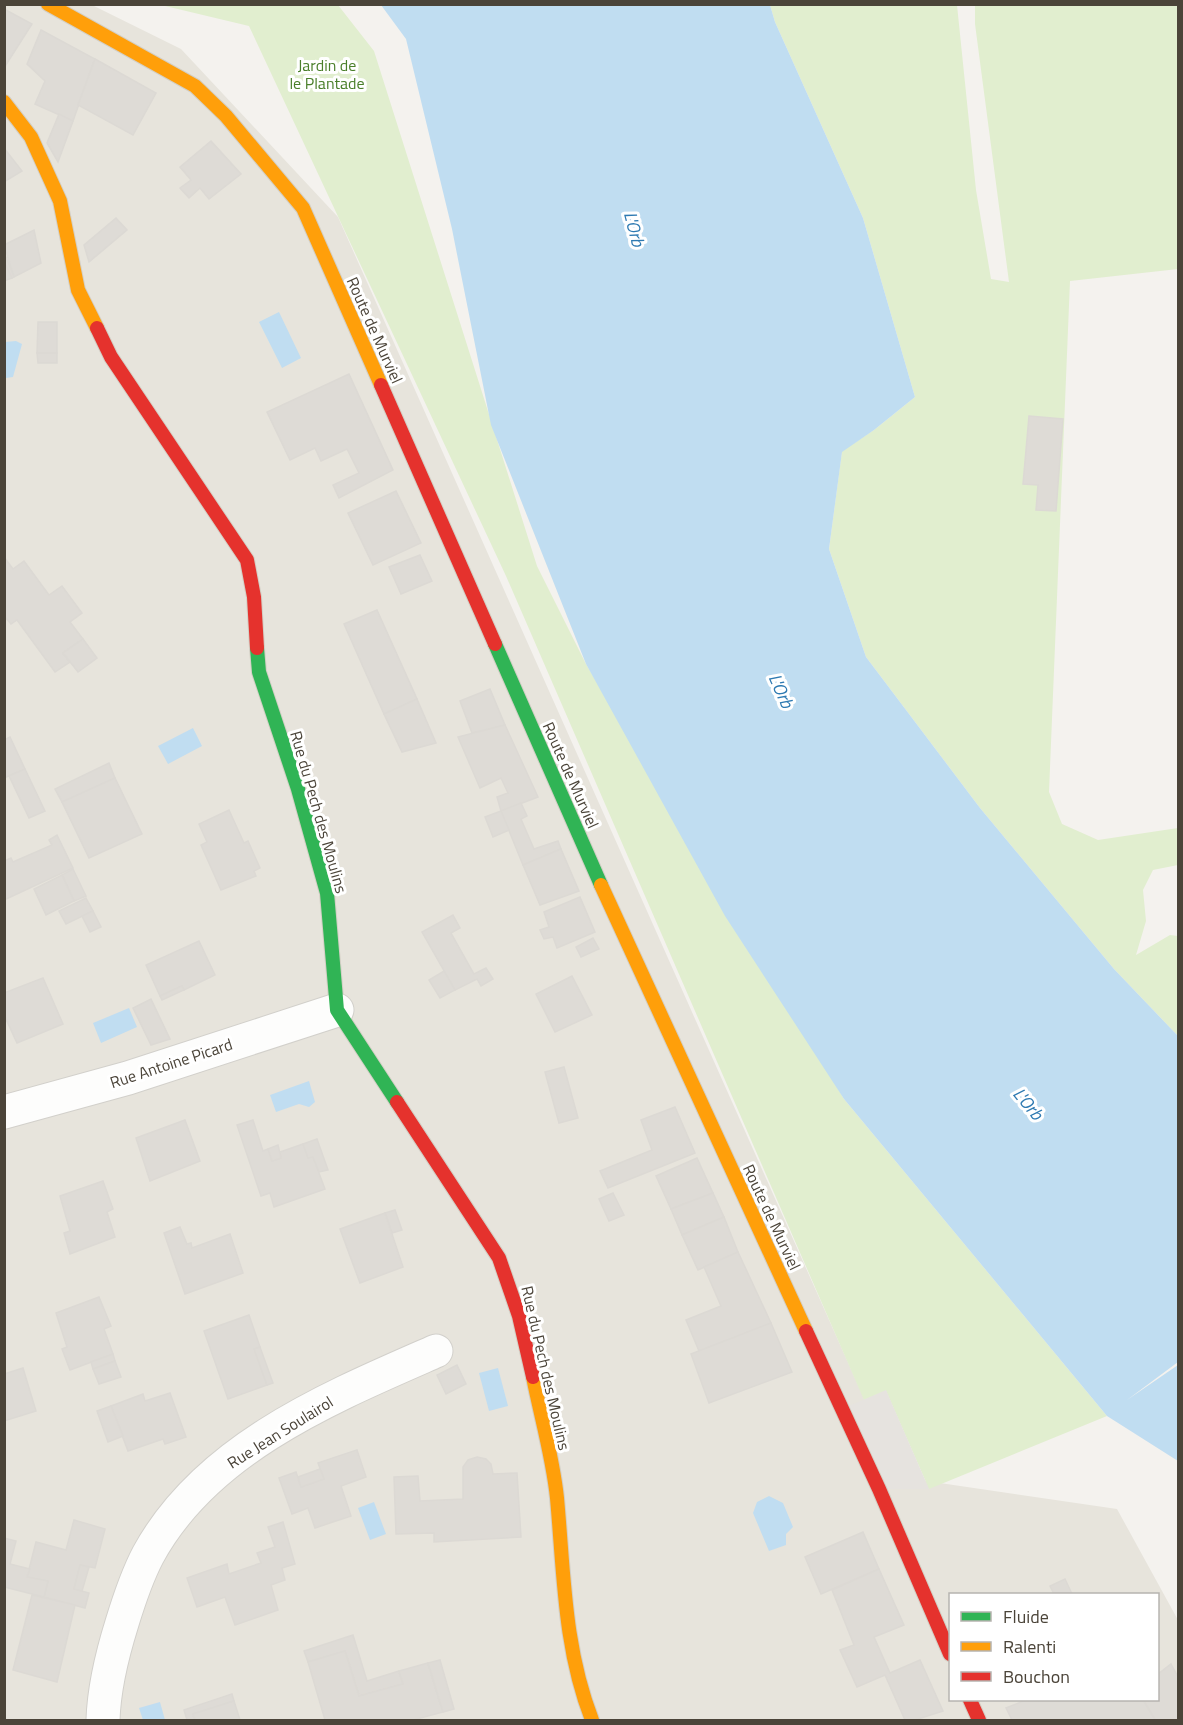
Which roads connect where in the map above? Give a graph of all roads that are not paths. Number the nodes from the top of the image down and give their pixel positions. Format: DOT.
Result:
graph roads {
  1 [pos="48,4"];
  2 [pos="4,102"];
  3 [pos="337,1010"];
  4 [pos="4,1112"];
  5 [pos="436,1351"];
  6 [pos="949,1649"];
  7 [pos="970,1701"];
  8 [pos="103,1720"];
  9 [pos="592,1720"];
  10 [pos="979,1720"];
  1 -- 6 [label="main road, Route de Murviel"];
  2 -- 3 [label="main road, Rue du Pech des Moulins"];
  3 -- 4 [label="street, Rue Antoine Picard"];
  3 -- 9 [label="main road, Rue du Pech des Moulins"];
  5 -- 8 [label="street, Rue Jean Soulairol"];
  7 -- 10 [label="main road"];
}
